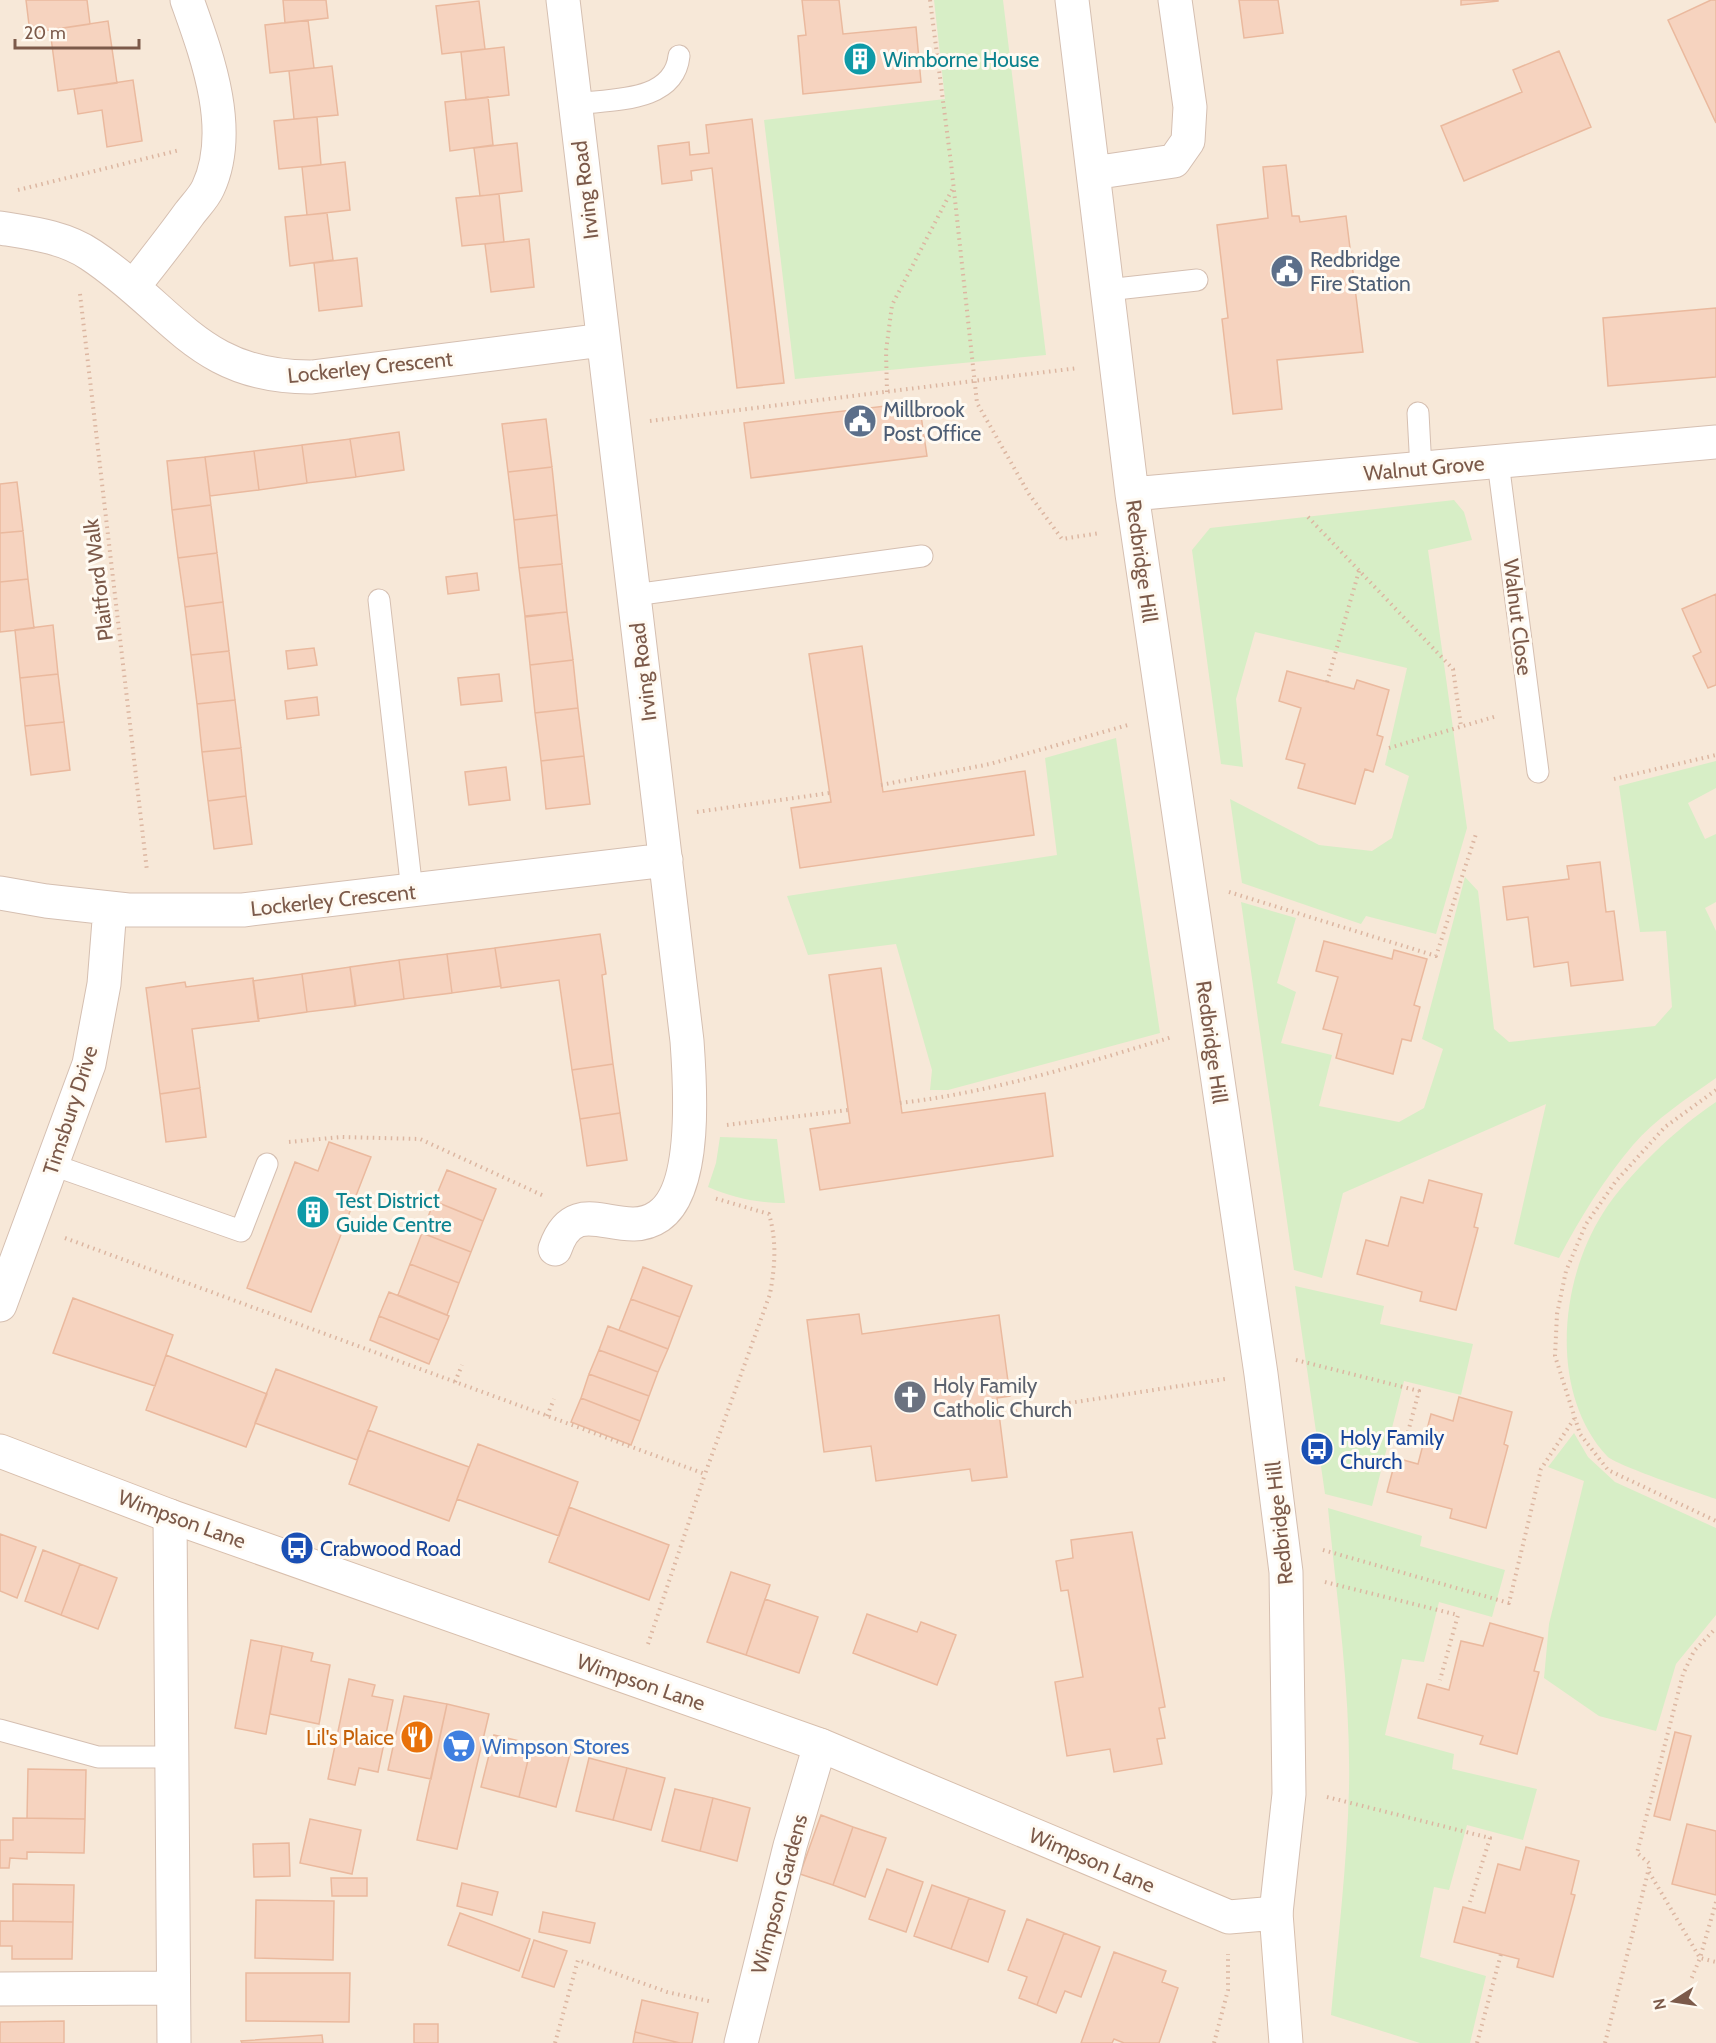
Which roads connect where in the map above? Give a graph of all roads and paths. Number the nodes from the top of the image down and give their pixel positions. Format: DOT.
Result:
graph roads {
  1 [pos="187,0"];
  2 [pos="563,0"];
  3 [pos="930,0"];
  4 [pos="1072,0"];
  5 [pos="1176,0"];
  6 [pos="679,56"];
  7 [pos="575,104"];
  8 [pos="220,139"];
  9 [pos="1093,173"];
  10 [pos="954,187"];
  11 [pos="10,192"];
  12 [pos="0,228"];
  13 [pos="74,246"];
  14 [pos="1197,280"];
  15 [pos="133,287"];
  16 [pos="1107,290"];
  17 [pos="603,340"];
  18 [pos="1116,363"];
  19 [pos="974,381"];
  20 [pos="887,392"];
  21 [pos="1418,413"];
  22 [pos="614,426"];
  23 [pos="1716,442"];
  24 [pos="1498,462"];
  25 [pos="1421,469"];
  26 [pos="1274,481"];
  27 [pos="1132,494"];
  28 [pos="1137,528"];
  29 [pos="922,556"];
  30 [pos="1359,570"];
  31 [pos="634,595"];
  32 [pos="379,600"];
  33 [pos="1327,682"];
  34 [pos="1530,706"];
  35 [pos="1164,715"];
  36 [pos="1461,726"];
  37 [pos="1389,748"];
  38 [pos="1716,755"];
  39 [pos="1538,772"];
  40 [pos="1614,779"];
  41 [pos="881,785"];
  42 [pos="829,793"];
  43 [pos="661,817"];
  44 [pos="1476,834"];
  45 [pos="666,860"];
  46 [pos="1188,879"];
  47 [pos="412,891"];
  48 [pos="0,893"];
  49 [pos="110,908"];
  50 [pos="152,910"];
  51 [pos="1210,1025"];
  52 [pos="1716,1090"];
  53 [pos="900,1103"];
  54 [pos="848,1110"];
  55 [pos="689,1131"];
  56 [pos="267,1164"];
  57 [pos="53,1165"];
  58 [pos="678,1187"];
  59 [pos="585,1218"];
  60 [pos="30,1226"];
  61 [pos="555,1249"];
  62 [pos="0,1305"];
  63 [pos="1259,1362"];
  64 [pos="462,1365"];
  65 [pos="455,1382"];
  66 [pos="554,1399"];
  67 [pos="998,1414"];
  68 [pos="547,1416"];
  69 [pos="1575,1418"];
  70 [pos="1404,1447"];
  71 [pos="0,1451"];
  72 [pos="705,1474"];
  73 [pos="170,1515"];
  74 [pos="1716,1521"];
  75 [pos="1282,1539"];
  76 [pos="1286,1572"];
  77 [pos="1716,1628"];
  78 [pos="635,1680"];
  79 [pos="1440,1680"];
  80 [pos="0,1731"];
  81 [pos="820,1745"];
  82 [pos="171,1757"];
  83 [pos="1289,1788"];
  84 [pos="1648,1872"];
  85 [pos="1470,1902"];
  86 [pos="1716,1902"];
  87 [pos="1276,1913"];
  88 [pos="1229,1917"];
  89 [pos="1501,1954"];
  90 [pos="1700,1958"];
  91 [pos="1716,1962"];
  92 [pos="1690,1982"];
  93 [pos="173,1988"];
  94 [pos="0,1989"];
  95 [pos="748,2010"];
  96 [pos="174,2043"];
  97 [pos="555,2043"];
  98 [pos="741,2043"];
  99 [pos="1214,2043"];
  100 [pos="1286,2043"];
  101 [pos="1477,2043"];
  102 [pos="1605,2043"];
  1 -- 8 [label="street"];
  2 -- 7 [label="street, Irving Road"];
  3 -- 10 [label="path"];
  4 -- 9 [label="street, Redbridge Hill"];
  5 -- 9 [label="street"];
  6 -- 7 [label="lane"];
  7 -- 17 [label="street, Irving Road"];
  8 -- 11 [label="path"];
  8 -- 15 [label="street"];
  9 -- 16 [label="street, Redbridge Hill"];
  10 -- 19 [label="path"];
  10 -- 20 [label="path"];
  12 -- 13 [label="street, Lockerley Crescent"];
  13 -- 15 [label="street, Lockerley Crescent"];
  13 -- 50 [label="path, Plaitford Walk"];
  14 -- 16 [label="lane"];
  15 -- 17 [label="street, Lockerley Crescent"];
  16 -- 18 [label="street, Redbridge Hill"];
  17 -- 22 [label="street, Irving Road"];
  18 -- 19 [label="path"];
  18 -- 27 [label="street, Redbridge Hill"];
  19 -- 20 [label="path"];
  19 -- 28 [label="path"];
  20 -- 22 [label="path"];
  21 -- 25 [label="lane"];
  22 -- 31 [label="street, Irving Road"];
  23 -- 24 [label="street, Walnut Grove"];
  24 -- 25 [label="street, Walnut Grove"];
  24 -- 34 [label="lane, Walnut Close"];
  25 -- 26 [label="street, Walnut Grove"];
  26 -- 27 [label="street, Walnut Grove"];
  26 -- 30 [label="path"];
  27 -- 28 [label="street, Redbridge Hill"];
  28 -- 35 [label="street, Redbridge Hill"];
  29 -- 31 [label="lane"];
  30 -- 33 [label="path"];
  30 -- 36 [label="path"];
  31 -- 43 [label="street, Irving Road"];
  32 -- 47 [label="lane"];
  34 -- 36 [label="path"];
  34 -- 39 [label="lane, Walnut Close"];
  35 -- 41 [label="path"];
  35 -- 46 [label="street, Redbridge Hill"];
  36 -- 37 [label="path"];
  38 -- 40 [label="path"];
  42 -- 43 [label="path"];
  43 -- 45 [label="street, Irving Road"];
  44 -- 46 [label="path"];
  45 -- 47 [label="street, Lockerley Crescent"];
  45 -- 55 [label="street, Irving Road"];
  46 -- 51 [label="street, Redbridge Hill"];
  47 -- 50 [label="street, Lockerley Crescent"];
  48 -- 49 [label="street, Lockerley Crescent"];
  49 -- 50 [label="street, Lockerley Crescent"];
  49 -- 57 [label="street, Timsbury Drive"];
  51 -- 53 [label="path"];
  51 -- 63 [label="street, Redbridge Hill"];
  52 -- 69 [label="path"];
  54 -- 55 [label="path"];
  55 -- 58 [label="street, Irving Road"];
  56 -- 57 [label="lane"];
  56 -- 59 [label="path"];
  57 -- 60 [label="street, Timsbury Drive"];
  58 -- 59 [label="street, Irving Road"];
  58 -- 72 [label="path"];
  59 -- 61 [label="street"];
  60 -- 62 [label="street, Timsbury Drive"];
  60 -- 65 [label="path"];
  63 -- 67 [label="path"];
  63 -- 70 [label="path"];
  63 -- 75 [label="street, Redbridge Hill"];
  64 -- 65 [label="path"];
  65 -- 68 [label="path"];
  66 -- 68 [label="path"];
  68 -- 72 [label="path"];
  69 -- 74 [label="path"];
  69 -- 75 [label="path"];
  71 -- 73 [label="street, Wimpson Lane"];
  72 -- 78 [label="path"];
  73 -- 78 [label="street, Wimpson Lane"];
  73 -- 82 [label="street"];
  75 -- 76 [label="street, Redbridge Hill"];
  76 -- 79 [label="path"];
  76 -- 83 [label="street, Redbridge Hill"];
  77 -- 84 [label="path"];
  78 -- 81 [label="street, Wimpson Lane"];
  80 -- 82 [label="lane"];
  81 -- 88 [label="street, Wimpson Lane"];
  81 -- 95 [label="street, Wimpson Gardens"];
  82 -- 93 [label="street"];
  83 -- 85 [label="path"];
  83 -- 87 [label="street, Redbridge Hill"];
  84 -- 90 [label="path"];
  84 -- 102 [label="path"];
  86 -- 90 [label="path"];
  87 -- 88 [label="street, Wimpson Lane"];
  87 -- 100 [label="street, Redbridge Hill"];
  88 -- 99 [label="path"];
  89 -- 101 [label="path"];
  90 -- 91 [label="path"];
  90 -- 92 [label="path"];
  93 -- 94 [label="street"];
  93 -- 96 [label="street"];
  95 -- 97 [label="path"];
  95 -- 98 [label="street, Wimpson Gardens"];
}
